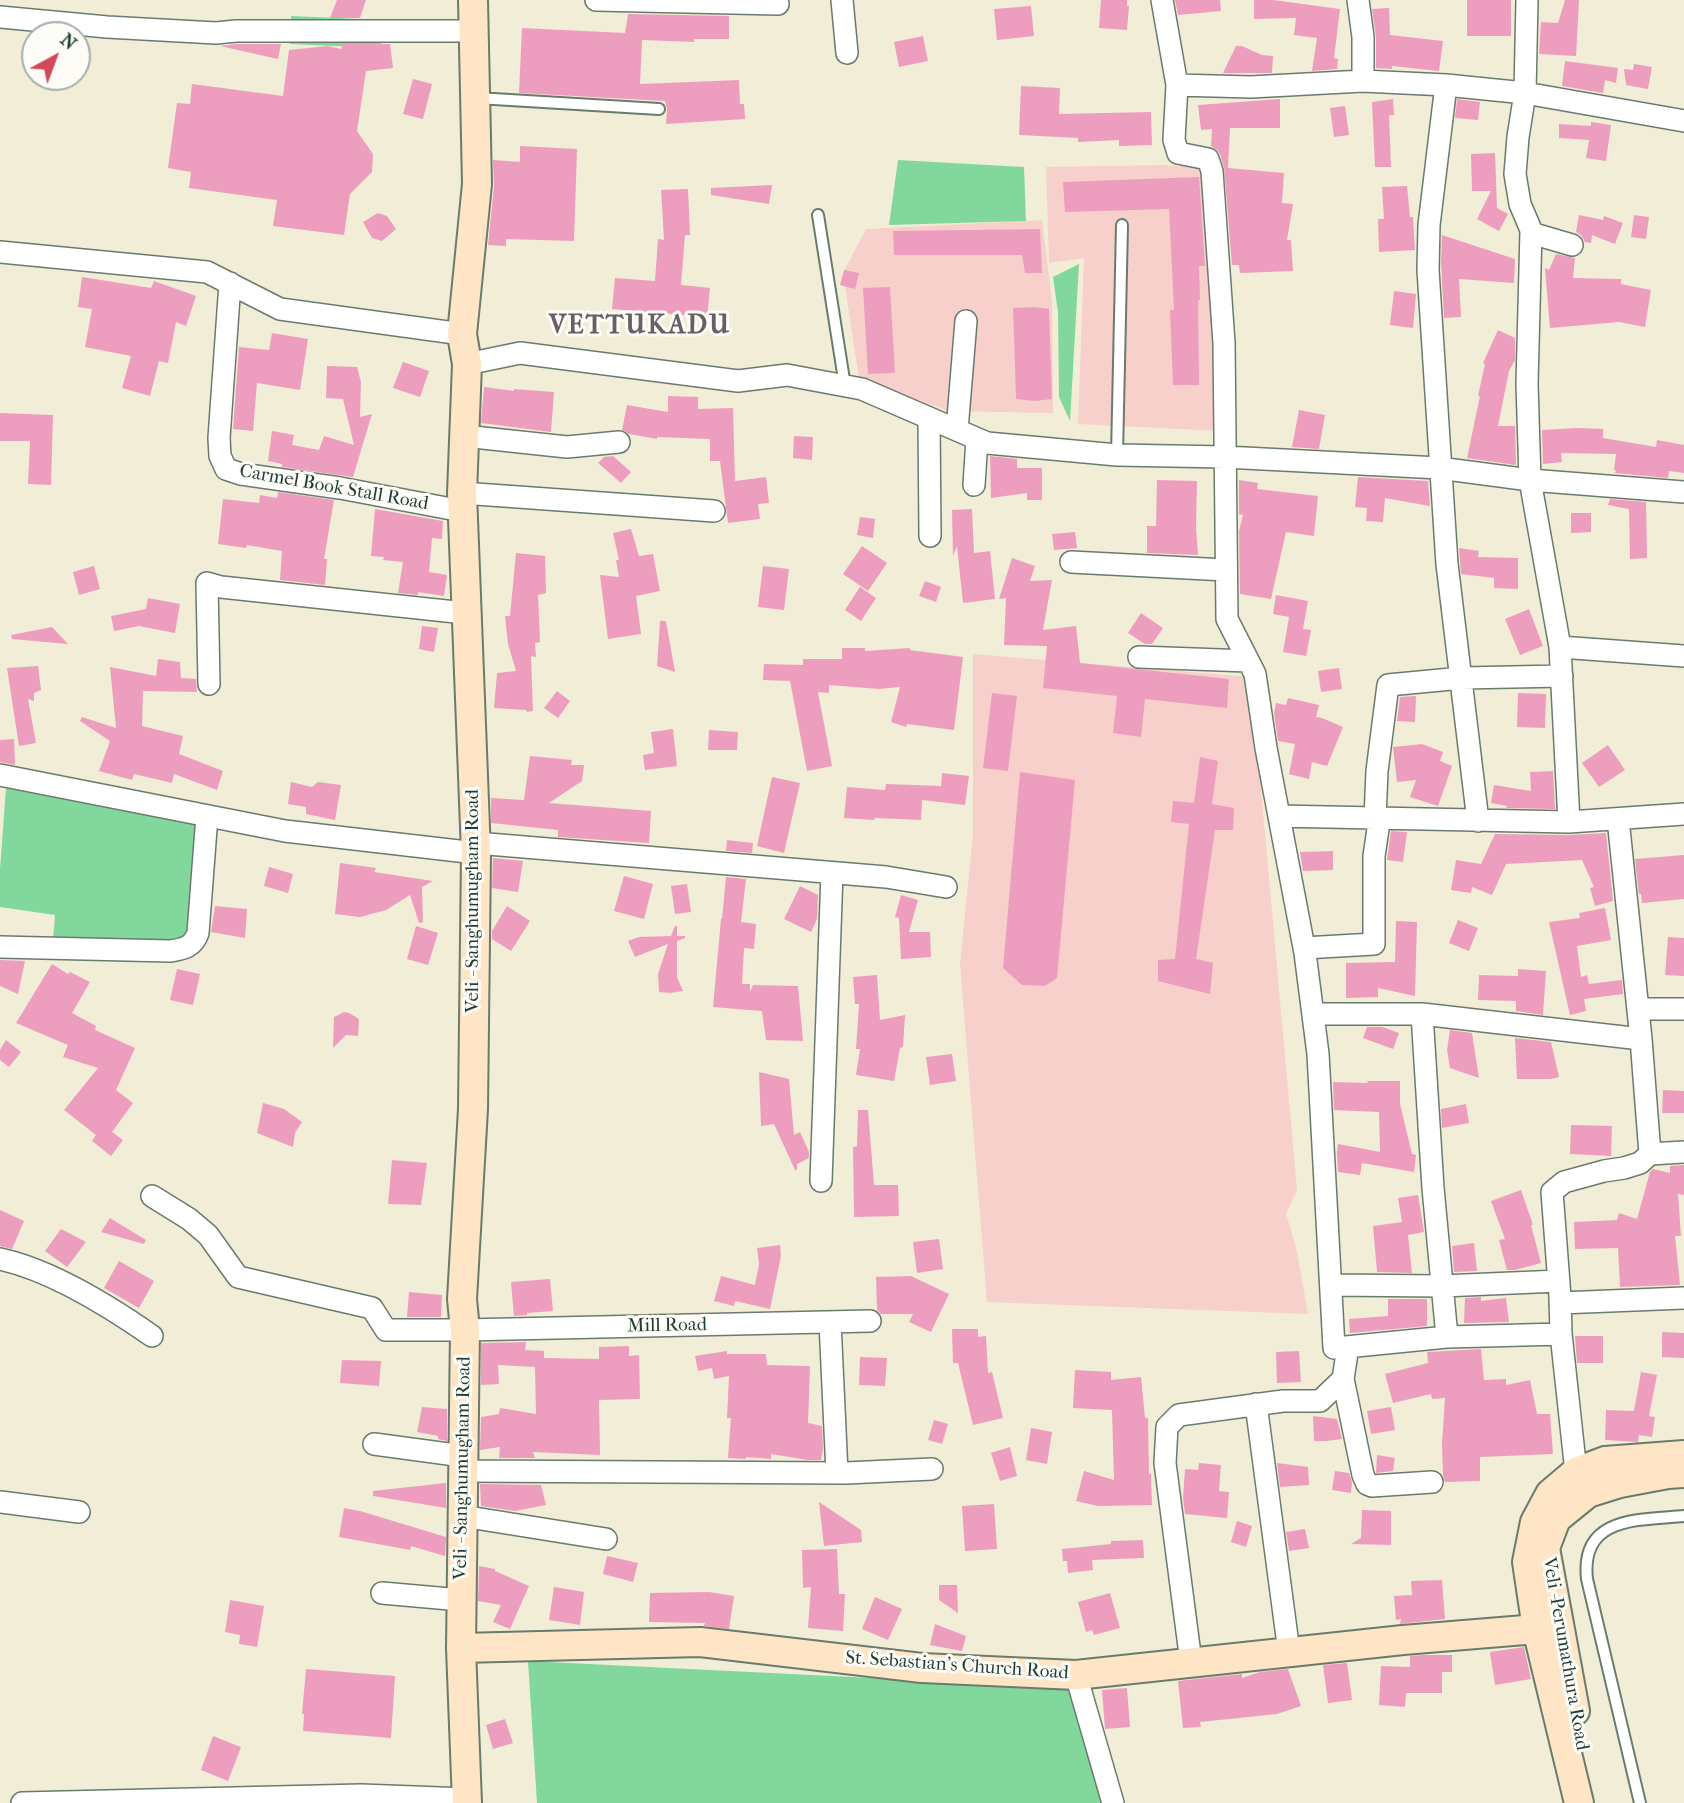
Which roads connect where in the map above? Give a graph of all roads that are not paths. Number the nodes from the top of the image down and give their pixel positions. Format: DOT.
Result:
graph roads {
  1 [pos="472,0"];
  2 [pos="596,0"];
  3 [pos="842,0"];
  4 [pos="1163,0"];
  5 [pos="1359,0"];
  6 [pos="1527,0"];
  7 [pos="778,4"];
  8 [pos="0,17"];
  9 [pos="472,31"];
  10 [pos="847,53"];
  11 [pos="1363,81"];
  12 [pos="1177,85"];
  13 [pos="1446,85"];
  14 [pos="1525,93"];
  15 [pos="474,98"];
  16 [pos="659,109"];
  17 [pos="1684,121"];
  18 [pos="818,215"];
  19 [pos="1122,225"];
  20 [pos="1531,233"];
  21 [pos="1572,245"];
  22 [pos="0,252"];
  23 [pos="230,283"];
  24 [pos="966,321"];
  25 [pos="462,334"];
  26 [pos="467,364"];
  27 [pos="845,386"];
  28 [pos="929,418"];
  29 [pos="957,430"];
  30 [pos="464,436"];
  31 [pos="977,439"];
  32 [pos="620,442"];
  33 [pos="1117,455"];
  34 [pos="1225,457"];
  35 [pos="1439,468"];
  36 [pos="1530,480"];
  37 [pos="974,485"];
  38 [pos="1684,492"];
  39 [pos="462,502"];
  40 [pos="714,511"];
  41 [pos="930,536"];
  42 [pos="1071,562"];
  43 [pos="1226,570"];
  44 [pos="465,613"];
  45 [pos="1560,647"];
  46 [pos="1684,656"];
  47 [pos="1139,657"];
  48 [pos="1248,661"];
  49 [pos="1562,676"];
  50 [pos="1462,678"];
  51 [pos="209,684"];
  52 [pos="0,775"];
  53 [pos="1684,814"];
  54 [pos="207,816"];
  55 [pos="1279,816"];
  56 [pos="1376,818"];
  57 [pos="1619,819"];
  58 [pos="1478,821"];
  59 [pos="1569,822"];
  60 [pos="476,848"];
  61 [pos="832,873"];
  62 [pos="946,887"];
  63 [pos="0,947"];
  64 [pos="1304,948"];
  65 [pos="1638,1009"];
  66 [pos="1684,1009"];
  67 [pos="1313,1014"];
  68 [pos="1422,1014"];
  69 [pos="1641,1039"];
  70 [pos="1684,1152"];
  71 [pos="1650,1154"];
  72 [pos="821,1181"];
  73 [pos="152,1196"];
  74 [pos="0,1259"];
  75 [pos="1559,1281"];
  76 [pos="1331,1285"];
  77 [pos="1442,1286"];
  78 [pos="1684,1298"];
  79 [pos="1560,1303"];
  80 [pos="870,1321"];
  81 [pos="830,1322"];
  82 [pos="465,1330"];
  83 [pos="1561,1335"];
  84 [pos="152,1336"];
  85 [pos="1447,1337"];
  86 [pos="1334,1348"];
  87 [pos="1343,1379"];
  88 [pos="1256,1404"];
  89 [pos="374,1444"];
  90 [pos="1684,1455"];
  91 [pos="463,1464"];
  92 [pos="932,1469"];
  93 [pos="1576,1472"];
  94 [pos="837,1473"];
  95 [pos="1684,1473"];
  96 [pos="1433,1482"];
  97 [pos="0,1502"];
  98 [pos="79,1512"];
  99 [pos="462,1516"];
  100 [pos="1684,1516"];
  101 [pos="606,1539"];
  102 [pos="382,1593"];
  103 [pos="461,1600"];
  104 [pos="1537,1629"];
  105 [pos="461,1648"];
  106 [pos="1289,1652"];
  107 [pos="1191,1662"];
  108 [pos="1076,1675"];
  109 [pos="467,1801"];
  110 [pos="22,1803"];
  111 [pos="1113,1803"];
  112 [pos="1579,1803"];
  113 [pos="1592,1803"];
  114 [pos="1640,1803"];
  1 -- 9 [label="main road, Veli - Sanghumugham Road"];
  2 -- 7 [label="street"];
  3 -- 10 [label="street"];
  4 -- 12 [label="street"];
  5 -- 11 [label="street"];
  6 -- 14 [label="street"];
  8 -- 9 [label="street"];
  9 -- 15 [label="main road, Veli - Sanghumugham Road"];
  11 -- 12 [label="street"];
  11 -- 13 [label="street"];
  12 -- 34 [label="street"];
  13 -- 14 [label="street"];
  13 -- 35 [label="street"];
  14 -- 17 [label="street"];
  14 -- 20 [label="street"];
  15 -- 16 [label="lane"];
  15 -- 25 [label="main road, Veli - Sanghumugham Road"];
  18 -- 27 [label="lane"];
  19 -- 33 [label="lane"];
  20 -- 21 [label="street"];
  20 -- 36 [label="street"];
  22 -- 23 [label="street"];
  23 -- 25 [label="street"];
  23 -- 39 [label="street, Carmel Book Stall Road"];
  24 -- 29 [label="street"];
  25 -- 26 [label="main road, Veli - Sanghumugham Road"];
  26 -- 27 [label="street"];
  26 -- 30 [label="main road, Veli - Sanghumugham Road"];
  27 -- 28 [label="street"];
  28 -- 29 [label="street"];
  28 -- 41 [label="street"];
  29 -- 31 [label="street"];
  30 -- 32 [label="street"];
  30 -- 39 [label="main road, Veli - Sanghumugham Road"];
  31 -- 33 [label="street"];
  31 -- 37 [label="street"];
  33 -- 34 [label="street"];
  34 -- 35 [label="street"];
  34 -- 43 [label="street"];
  35 -- 36 [label="street"];
  35 -- 50 [label="street"];
  36 -- 38 [label="street"];
  36 -- 45 [label="street"];
  39 -- 40 [label="street"];
  39 -- 44 [label="main road, Veli - Sanghumugham Road"];
  42 -- 43 [label="street"];
  43 -- 48 [label="street"];
  44 -- 51 [label="street"];
  44 -- 60 [label="main road, Veli - Sanghumugham Road"];
  45 -- 46 [label="street"];
  45 -- 49 [label="street"];
  47 -- 48 [label="street"];
  48 -- 55 [label="street"];
  49 -- 50 [label="street"];
  49 -- 59 [label="street"];
  50 -- 56 [label="street"];
  50 -- 58 [label="street"];
  52 -- 54 [label="street"];
  53 -- 57 [label="street"];
  54 -- 60 [label="street"];
  54 -- 63 [label="street"];
  55 -- 56 [label="street"];
  55 -- 64 [label="street"];
  56 -- 58 [label="street"];
  56 -- 64 [label="street"];
  57 -- 59 [label="street"];
  57 -- 65 [label="street"];
  58 -- 59 [label="street"];
  60 -- 61 [label="street"];
  60 -- 82 [label="main road, Veli - Sanghumugham Road"];
  61 -- 62 [label="street"];
  61 -- 72 [label="street"];
  64 -- 67 [label="street"];
  65 -- 66 [label="street"];
  65 -- 69 [label="street"];
  67 -- 68 [label="street"];
  67 -- 76 [label="street"];
  68 -- 69 [label="street"];
  68 -- 77 [label="street"];
  69 -- 71 [label="street"];
  70 -- 71 [label="street"];
  71 -- 75 [label="street"];
  73 -- 82 [label="street, Mill Road"];
  74 -- 84 [label="street"];
  75 -- 77 [label="street"];
  75 -- 79 [label="street"];
  76 -- 77 [label="street"];
  76 -- 86 [label="street"];
  77 -- 85 [label="street"];
  78 -- 79 [label="street"];
  79 -- 83 [label="street"];
  80 -- 81 [label="street, Mill Road"];
  81 -- 82 [label="street, Mill Road"];
  81 -- 94 [label="street"];
  82 -- 91 [label="main road, Veli - Sanghumugham Road"];
  83 -- 85 [label="street"];
  83 -- 93 [label="street"];
  85 -- 86 [label="street"];
  86 -- 87 [label="street"];
  87 -- 88 [label="street"];
  87 -- 96 [label="street"];
  88 -- 106 [label="street"];
  88 -- 107 [label="street"];
  89 -- 91 [label="street"];
  90 -- 93 [label="main road"];
  91 -- 94 [label="street"];
  91 -- 99 [label="main road, Veli - Sanghumugham Road"];
  92 -- 94 [label="street"];
  93 -- 104 [label="main road"];
  95 -- 113 [label="main road, Veli -Perumathura Road"];
  97 -- 98 [label="street"];
  99 -- 101 [label="street"];
  99 -- 103 [label="main road, Veli - Sanghumugham Road"];
  100 -- 114 [label="lane"];
  102 -- 103 [label="street"];
  103 -- 105 [label="main road, Veli - Sanghumugham Road"];
  104 -- 106 [label="main road, St. Sebastian's Church Road"];
  104 -- 112 [label="main road"];
  105 -- 108 [label="main road, St. Sebastian's Church Road"];
  105 -- 109 [label="main road, Veli - Sanghumugham Road"];
  106 -- 107 [label="main road, St. Sebastian's Church Road"];
  107 -- 108 [label="main road, St. Sebastian's Church Road"];
  108 -- 111 [label="street"];
  109 -- 110 [label="street"];
}
